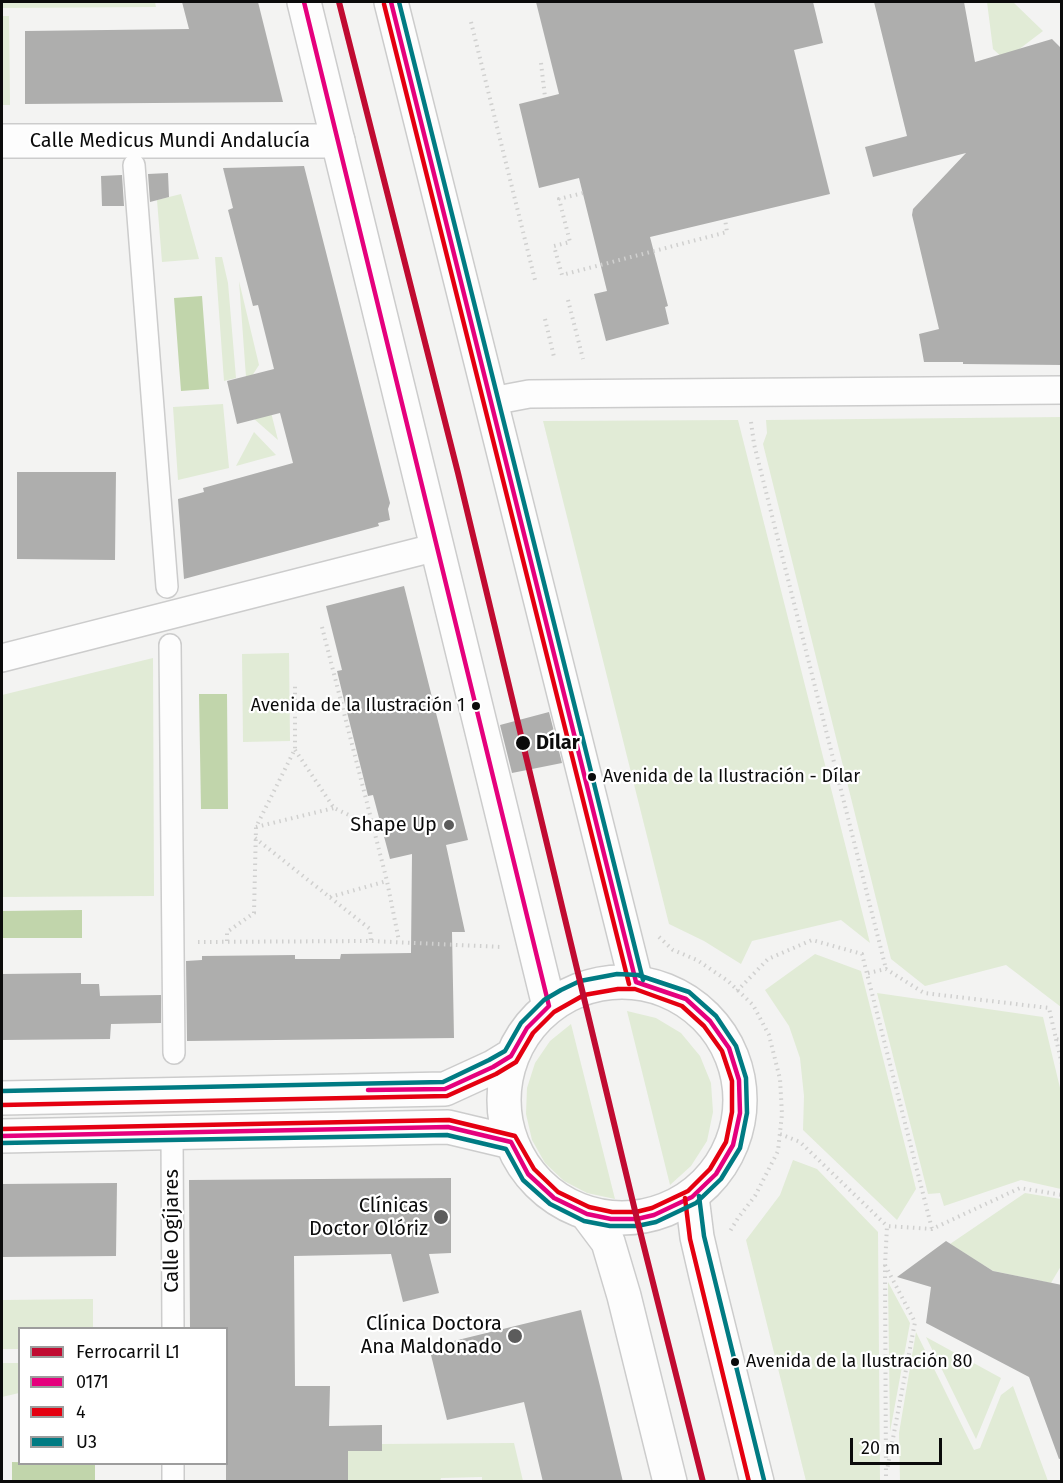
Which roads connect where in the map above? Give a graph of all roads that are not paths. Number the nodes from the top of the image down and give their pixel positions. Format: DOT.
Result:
graph roads {
  1 [pos="304,2"];
  2 [pos="391,2"];
  3 [pos="2,141"];
  4 [pos="338,141"];
  5 [pos="134,165"];
  6 [pos="1062,390"];
  7 [pos="492,401"];
  8 [pos="437,547"];
  9 [pos="167,587"];
  10 [pos="170,645"];
  11 [pos="2,658"];
  12 [pos="636,982"];
  13 [pos="549,1006"];
  14 [pos="174,1053"];
  15 [pos="511,1056"];
  16 [pos="2,1098"];
  17 [pos="172,1133"];
  18 [pos="2,1136"];
  19 [pos="511,1142"];
  20 [pos="692,1197"];
  21 [pos="586,1214"];
  22 [pos="173,1327"];
  23 [pos="173,1465"];
  24 [pos="173,1482"];
  25 [pos="670,1482"];
  26 [pos="757,1482"];
  1 -- 4 [label="main road"];
  2 -- 7 [label="main road"];
  3 -- 4 [label="main road, Calle Medicus Mundi Andalucía"];
  4 -- 8 [label="main road"];
  5 -- 9 [label="street"];
  6 -- 7 [label="street"];
  7 -- 12 [label="main road"];
  8 -- 11 [label="street"];
  8 -- 13 [label="main road"];
  10 -- 14 [label="street"];
  12 -- 13 [label="main road"];
  12 -- 20 [label="main road"];
  13 -- 15 [label="main road"];
  15 -- 16 [label="main road"];
  15 -- 19 [label="main road"];
  17 -- 18 [label="main road"];
  17 -- 19 [label="main road"];
  17 -- 22 [label="street, Calle Ogíjares"];
  19 -- 21 [label="main road"];
  20 -- 21 [label="main road"];
  20 -- 26 [label="main road"];
  21 -- 25 [label="main road"];
  23 -- 24 [label="street"];
}
